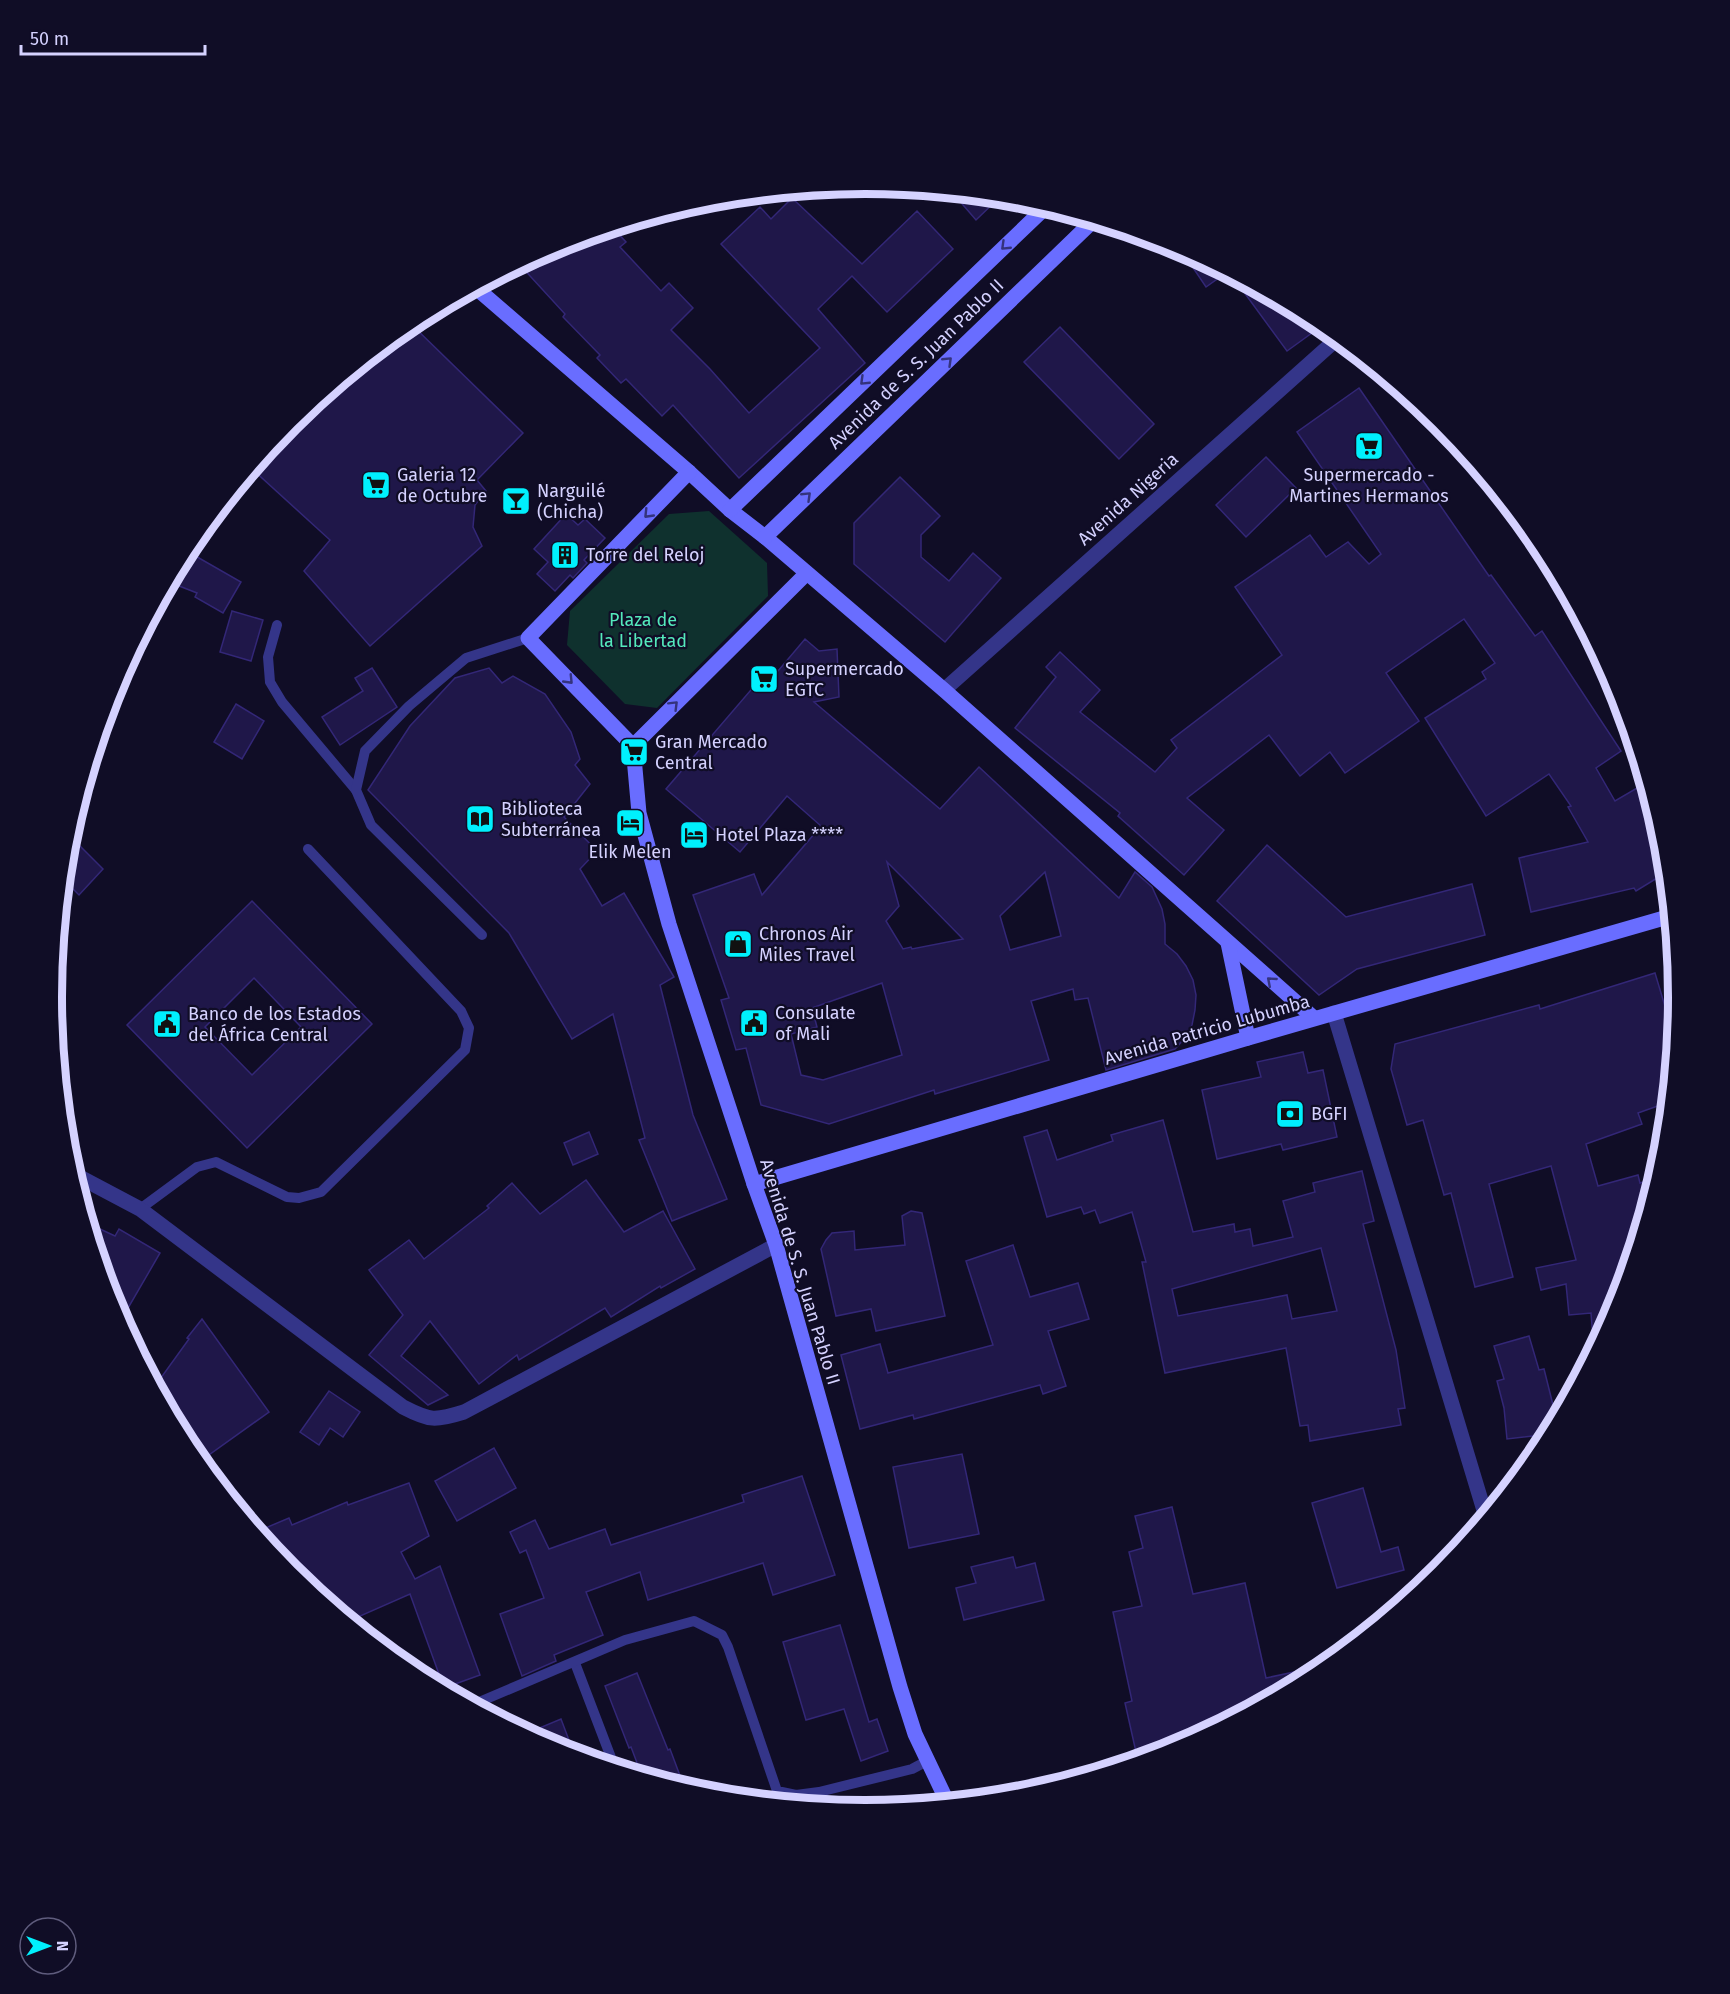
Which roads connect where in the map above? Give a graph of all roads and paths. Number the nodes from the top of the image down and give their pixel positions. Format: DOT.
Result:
graph roads {
  1 [pos="1040,213"];
  2 [pos="1088,226"];
  3 [pos="480,292"];
  4 [pos="1332,344"];
  5 [pos="689,472"];
  6 [pos="730,510"];
  7 [pos="765,537"];
  8 [pos="806,574"];
  9 [pos="277,625"];
  10 [pos="528,638"];
  11 [pos="944,690"];
  12 [pos="633,746"];
  13 [pos="356,790"];
  14 [pos="308,849"];
  15 [pos="1664,918"];
  16 [pos="482,935"];
  17 [pos="1228,943"];
  18 [pos="1334,1013"];
  19 [pos="1314,1018"];
  20 [pos="1248,1038"];
  21 [pos="83,1179"];
  22 [pos="754,1184"];
  23 [pos="140,1209"];
  24 [pos="776,1245"];
  25 [pos="1484,1509"];
  26 [pos="575,1663"];
  27 [pos="484,1701"];
  28 [pos="481,1702"];
  29 [pos="485,1705"];
  30 [pos="612,1759"];
  31 [pos="927,1761"];
  32 [pos="945,1796"];
  1 -- 6 [label="street, Avenida de S. S. Juan Pablo II, one-way"];
  7 -- 2 [label="street, Avenida de S. S. Juan Pablo II, one-way"];
  3 -- 5 [label="street"];
  4 -- 11 [label="street, Avenida Nigeria"];
  5 -- 6 [label="street"];
  5 -- 10 [label="street, one-way"];
  6 -- 7 [label="street"];
  7 -- 8 [label="street"];
  8 -- 11 [label="street"];
  12 -- 8 [label="street, one-way"];
  9 -- 13 [label="lane"];
  10 -- 12 [label="street, one-way"];
  10 -- 13 [label="lane"];
  11 -- 17 [label="street"];
  12 -- 22 [label="street, Avenida de S. S. Juan Pablo II"];
  13 -- 16 [label="lane"];
  14 -- 23 [label="lane"];
  15 -- 18 [label="street, Avenida Patricio Lubumba"];
  19 -- 17 [label="street, one-way"];
  17 -- 20 [label="street"];
  18 -- 19 [label="street, Avenida Patricio Lubumba"];
  18 -- 25 [label="street"];
  19 -- 20 [label="street, Avenida Patricio Lubumba"];
  20 -- 22 [label="street, Avenida Patricio Lubumba"];
  21 -- 23 [label="street"];
  22 -- 24 [label="street, Avenida de S. S. Juan Pablo II"];
  23 -- 24 [label="street"];
  24 -- 31 [label="street, Avenida de S. S. Juan Pablo II"];
  26 -- 27 [label="lane"];
  26 -- 30 [label="lane"];
  26 -- 31 [label="lane"];
  27 -- 28 [label="lane"];
  27 -- 29 [label="lane"];
  31 -- 32 [label="street, Avenida de S. S. Juan Pablo II"];
}
